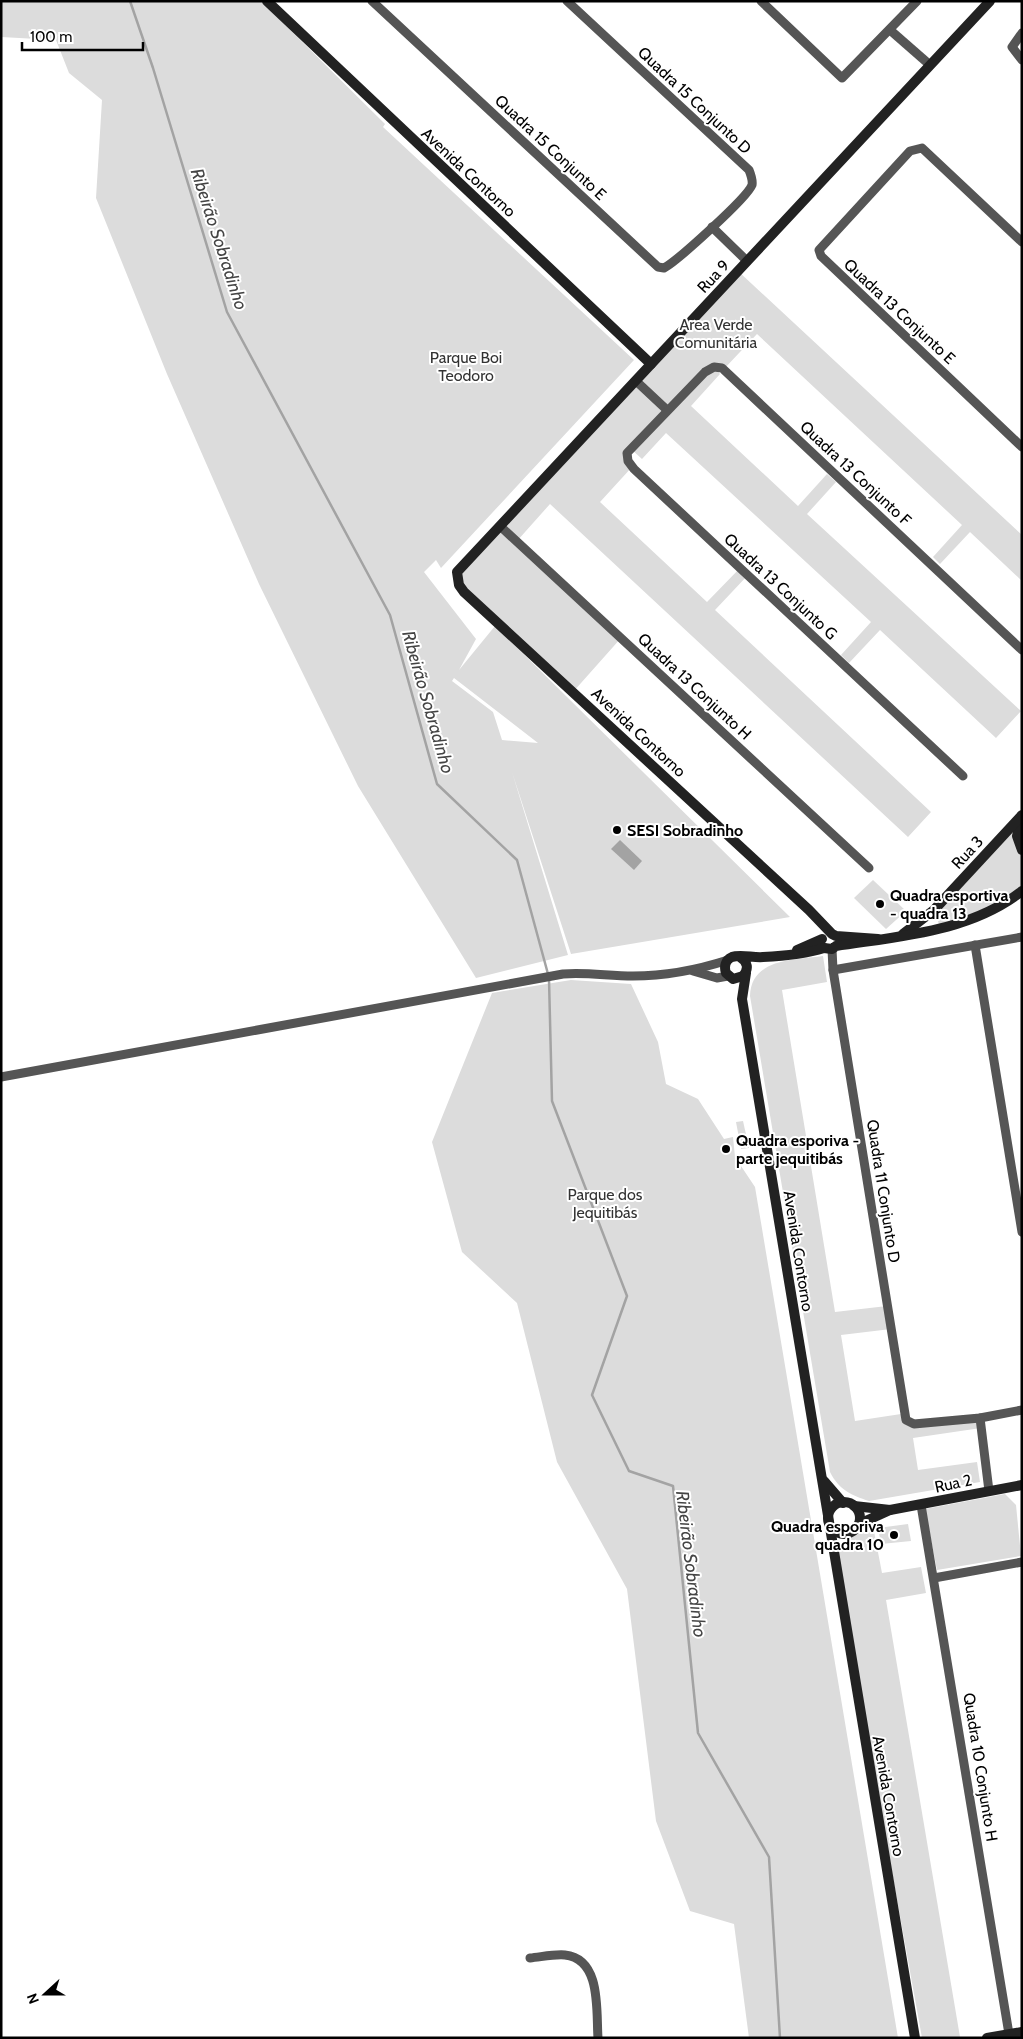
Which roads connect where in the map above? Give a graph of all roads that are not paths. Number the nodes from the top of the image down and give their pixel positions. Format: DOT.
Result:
graph roads {
  1 [pos="267,1"];
  2 [pos="372,1"];
  3 [pos="567,1"];
  4 [pos="761,1"];
  5 [pos="917,1"];
  6 [pos="990,1"];
  7 [pos="890,30"];
  8 [pos="1022,33"];
  9 [pos="1022,60"];
  10 [pos="930,65"];
  11 [pos="712,227"];
  12 [pos="1022,242"];
  13 [pos="748,261"];
  14 [pos="651,364"];
  15 [pos="636,380"];
  16 [pos="667,410"];
  17 [pos="1022,447"];
  18 [pos="500,526"];
  19 [pos="457,572"];
  20 [pos="1022,650"];
  21 [pos="963,776"];
  22 [pos="1022,815"];
  23 [pos="1022,850"];
  24 [pos="869,868"];
  25 [pos="1022,890"];
  26 [pos="934,910"];
  27 [pos="944,927"];
  28 [pos="900,936"];
  29 [pos="1022,937"];
  30 [pos="829,941"];
  31 [pos="976,945"];
  32 [pos="764,957"];
  33 [pos="740,958"];
  34 [pos="725,961"];
  35 [pos="833,970"];
  36 [pos="693,971"];
  37 [pos="746,972"];
  38 [pos="729,976"];
  39 [pos="742,999"];
  40 [pos="1,1077"];
  41 [pos="1022,1232"];
  42 [pos="1022,1410"];
  43 [pos="980,1418"];
  44 [pos="822,1478"];
  45 [pos="1022,1486"];
  46 [pos="989,1491"];
  47 [pos="843,1502"];
  48 [pos="921,1505"];
  49 [pos="854,1506"];
  50 [pos="890,1510"];
  51 [pos="828,1519"];
  52 [pos="859,1524"];
  53 [pos="848,1534"];
  54 [pos="834,1560"];
  55 [pos="1022,1562"];
  56 [pos="934,1578"];
  57 [pos="530,1958"];
  58 [pos="1022,2032"];
  59 [pos="1009,2034"];
  60 [pos="598,2038"];
  61 [pos="915,2038"];
  62 [pos="987,2038"];
  1 -- 14 [label="street, Avenida Contorno"];
  2 -- 11 [label="street, Quadra 15 Conjunto E"];
  3 -- 11 [label="street, Quadra 15 Conjunto D"];
  4 -- 7 [label="street"];
  5 -- 7 [label="street"];
  6 -- 10 [label="street, Rua 9"];
  7 -- 10 [label="street"];
  8 -- 9 [label="street"];
  10 -- 13 [label="street, Rua 9"];
  11 -- 13 [label="street"];
  12 -- 17 [label="street, Quadra 13 Conjunto E"];
  13 -- 14 [label="street, Rua 9"];
  14 -- 15 [label="street, Rua 9"];
  15 -- 16 [label="street"];
  15 -- 18 [label="street, Rua 9"];
  16 -- 20 [label="street, Quadra 13 Conjunto F"];
  16 -- 21 [label="street, Quadra 13 Conjunto G"];
  18 -- 19 [label="street, Rua 9"];
  18 -- 24 [label="street, Quadra 13 Conjunto H"];
  19 -- 30 [label="street, Avenida Contorno"];
  22 -- 23 [label="street"];
  22 -- 26 [label="street, Rua 3"];
  25 -- 27 [label="street"];
  26 -- 27 [label="street"];
  26 -- 28 [label="street, Rua 3"];
  27 -- 28 [label="street"];
  28 -- 30 [label="street"];
  29 -- 31 [label="street"];
  30 -- 32 [label="street"];
  30 -- 35 [label="street, Quadra 11 Conjunto D"];
  31 -- 35 [label="street"];
  31 -- 41 [label="street"];
  32 -- 33 [label="street"];
  32 -- 37 [label="street"];
  33 -- 34 [label="street"];
  33 -- 37 [label="street"];
  34 -- 36 [label="street"];
  34 -- 38 [label="street"];
  35 -- 43 [label="street, Quadra 11 Conjunto D"];
  36 -- 38 [label="street"];
  36 -- 40 [label="street"];
  37 -- 38 [label="street"];
  37 -- 39 [label="street, Avenida Contorno"];
  38 -- 39 [label="street, Avenida Contorno"];
  39 -- 44 [label="street, Avenida Contorno"];
  42 -- 43 [label="street"];
  43 -- 46 [label="street"];
  44 -- 47 [label="street"];
  44 -- 51 [label="street, Avenida Contorno"];
  45 -- 46 [label="street, Rua 2"];
  46 -- 48 [label="street, Rua 2"];
  47 -- 49 [label="street"];
  47 -- 51 [label="street"];
  48 -- 50 [label="street, Rua 2"];
  48 -- 56 [label="street, Quadra 10 Conjunto H"];
  49 -- 50 [label="street, Rua 2"];
  49 -- 52 [label="street"];
  50 -- 52 [label="street, Rua 2"];
  51 -- 53 [label="street"];
  51 -- 54 [label="street, Avenida Contorno"];
  52 -- 53 [label="street"];
  53 -- 54 [label="street"];
  54 -- 61 [label="street, Avenida Contorno"];
  55 -- 56 [label="street"];
  56 -- 59 [label="street, Quadra 10 Conjunto H"];
  57 -- 60 [label="street"];
  58 -- 59 [label="street"];
  59 -- 62 [label="street"];
}
